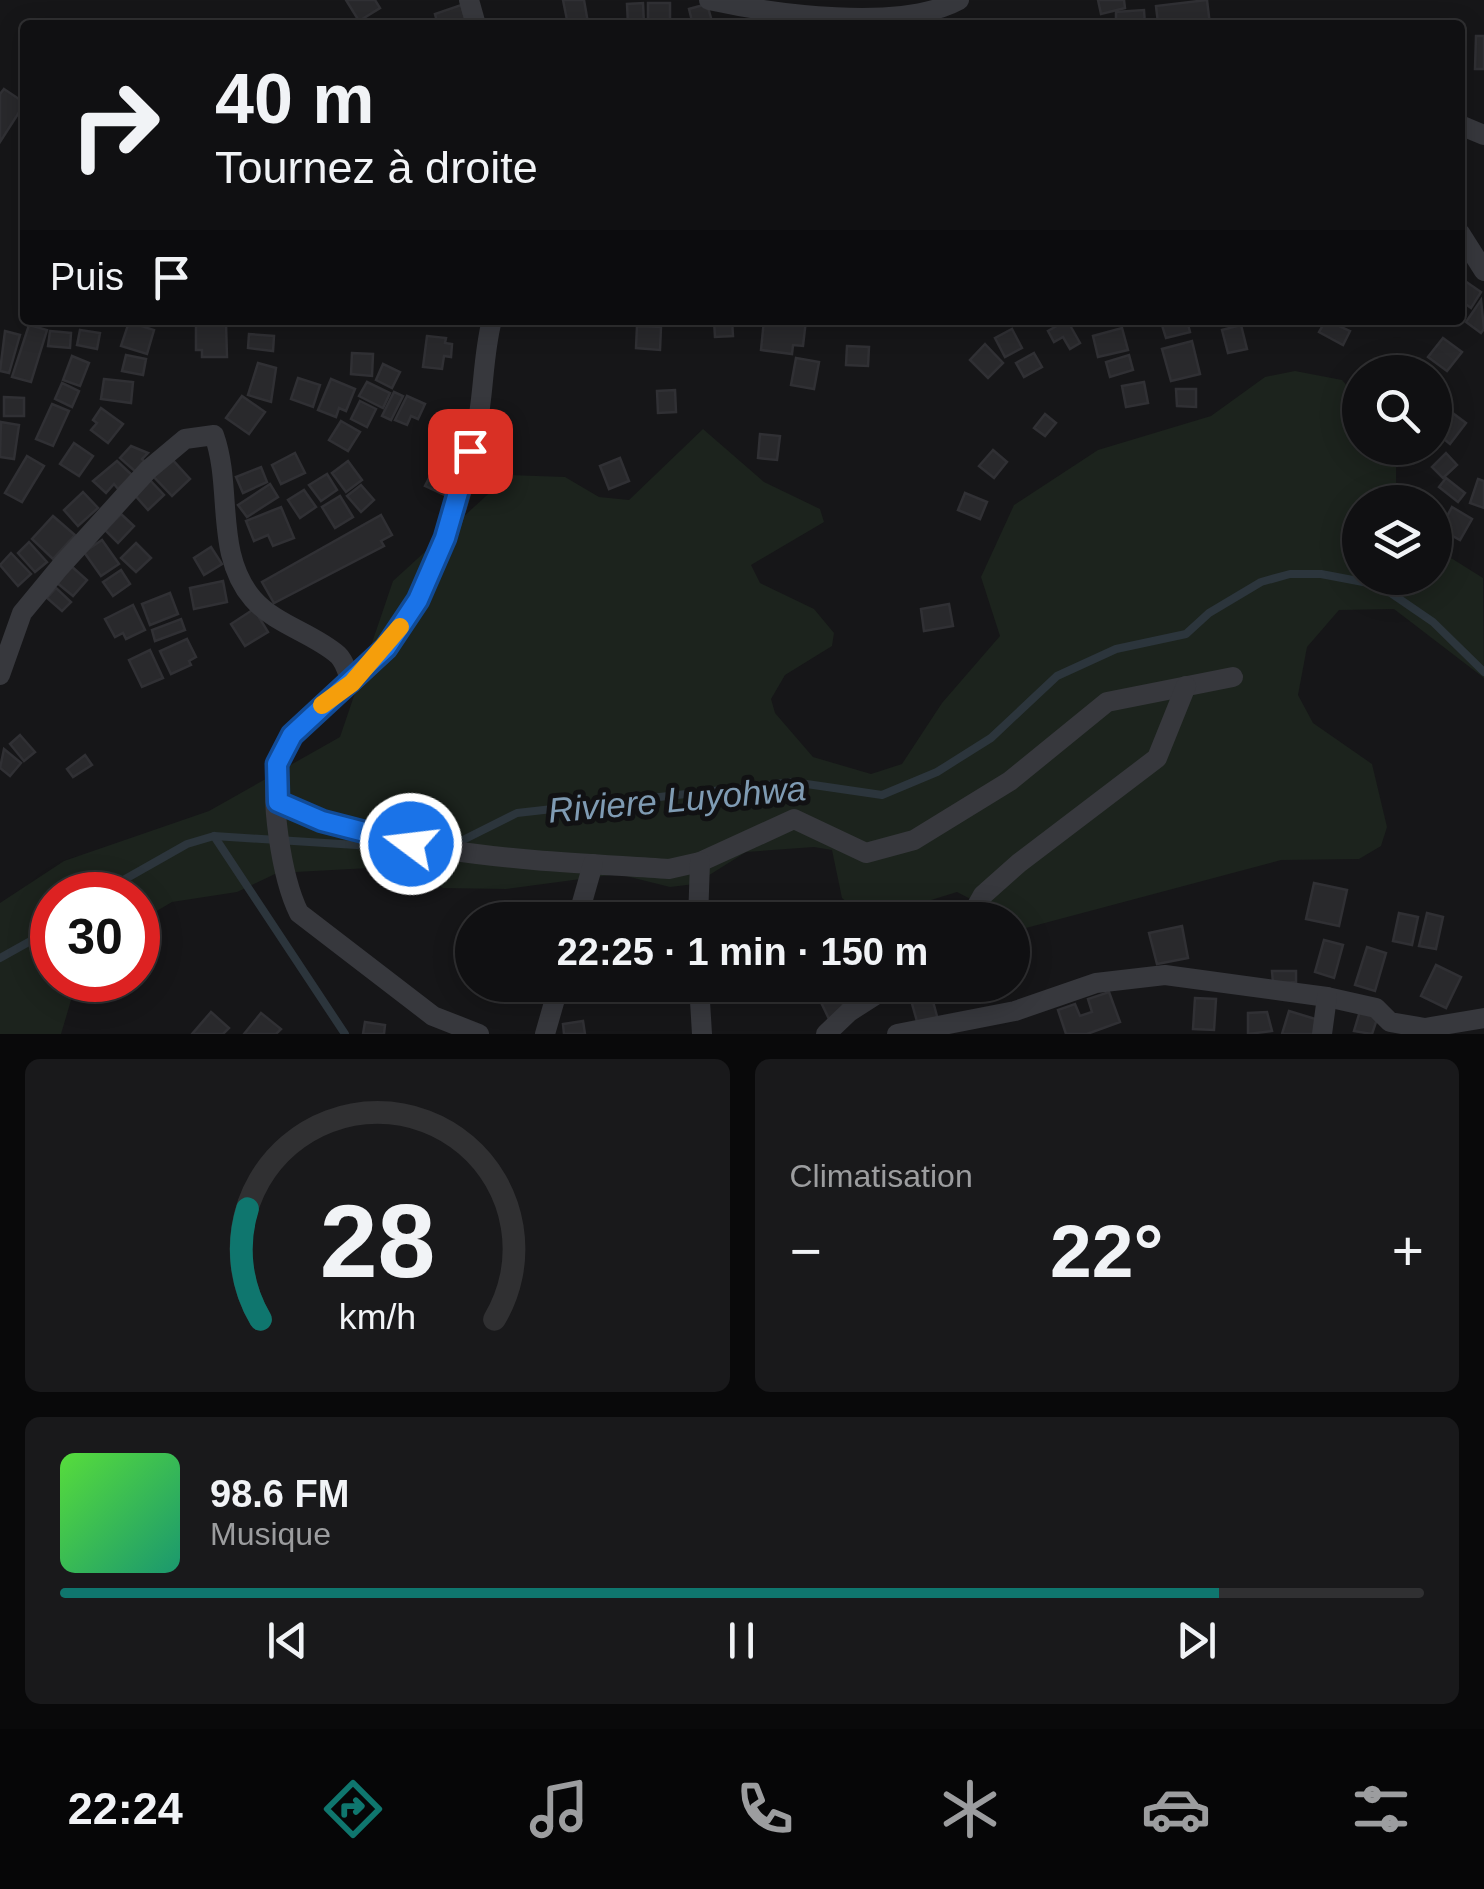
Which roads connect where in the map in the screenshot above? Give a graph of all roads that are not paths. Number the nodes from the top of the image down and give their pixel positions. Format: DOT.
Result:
graph roads {
  1 [pos="709,0"];
  2 [pos="960,0"];
  3 [pos="941,18"];
  4 [pos="1465,241"];
  5 [pos="1484,271"];
  6 [pos="491,325"];
  7 [pos="0,676"];
  8 [pos="1233,677"];
  9 [pos="352,683"];
  10 [pos="1186,686"];
  11 [pos="278,802"];
  12 [pos="700,862"];
  13 [pos="593,864"];
  14 [pos="582,902"];
  15 [pos="699,902"];
  16 [pos="979,902"];
  17 [pos="1327,997"];
  18 [pos="554,1002"];
  19 [pos="700,1002"];
  20 [pos="864,1002"];
  21 [pos="1484,1018"];
  22 [pos="1394,1028"];
  23 [pos="479,1034"];
  24 [pos="545,1034"];
  25 [pos="702,1034"];
  26 [pos="826,1034"];
  27 [pos="897,1034"];
  28 [pos="1322,1034"];
  1 -- 3 [label="street"];
  2 -- 3 [label="street"];
  4 -- 5 [label="street"];
  6 -- 9 [label="street"];
  7 -- 9 [label="street"];
  8 -- 10 [label="street"];
  9 -- 11 [label="street"];
  10 -- 12 [label="street"];
  10 -- 16 [label="street"];
  11 -- 13 [label="street"];
  11 -- 23 [label="street"];
  12 -- 13 [label="street"];
  12 -- 15 [label="street"];
  13 -- 14 [label="street"];
  17 -- 22 [label="street"];
  17 -- 27 [label="street"];
  17 -- 28 [label="street"];
  18 -- 24 [label="street"];
  19 -- 25 [label="street"];
  20 -- 26 [label="street"];
  21 -- 22 [label="street"];
}
